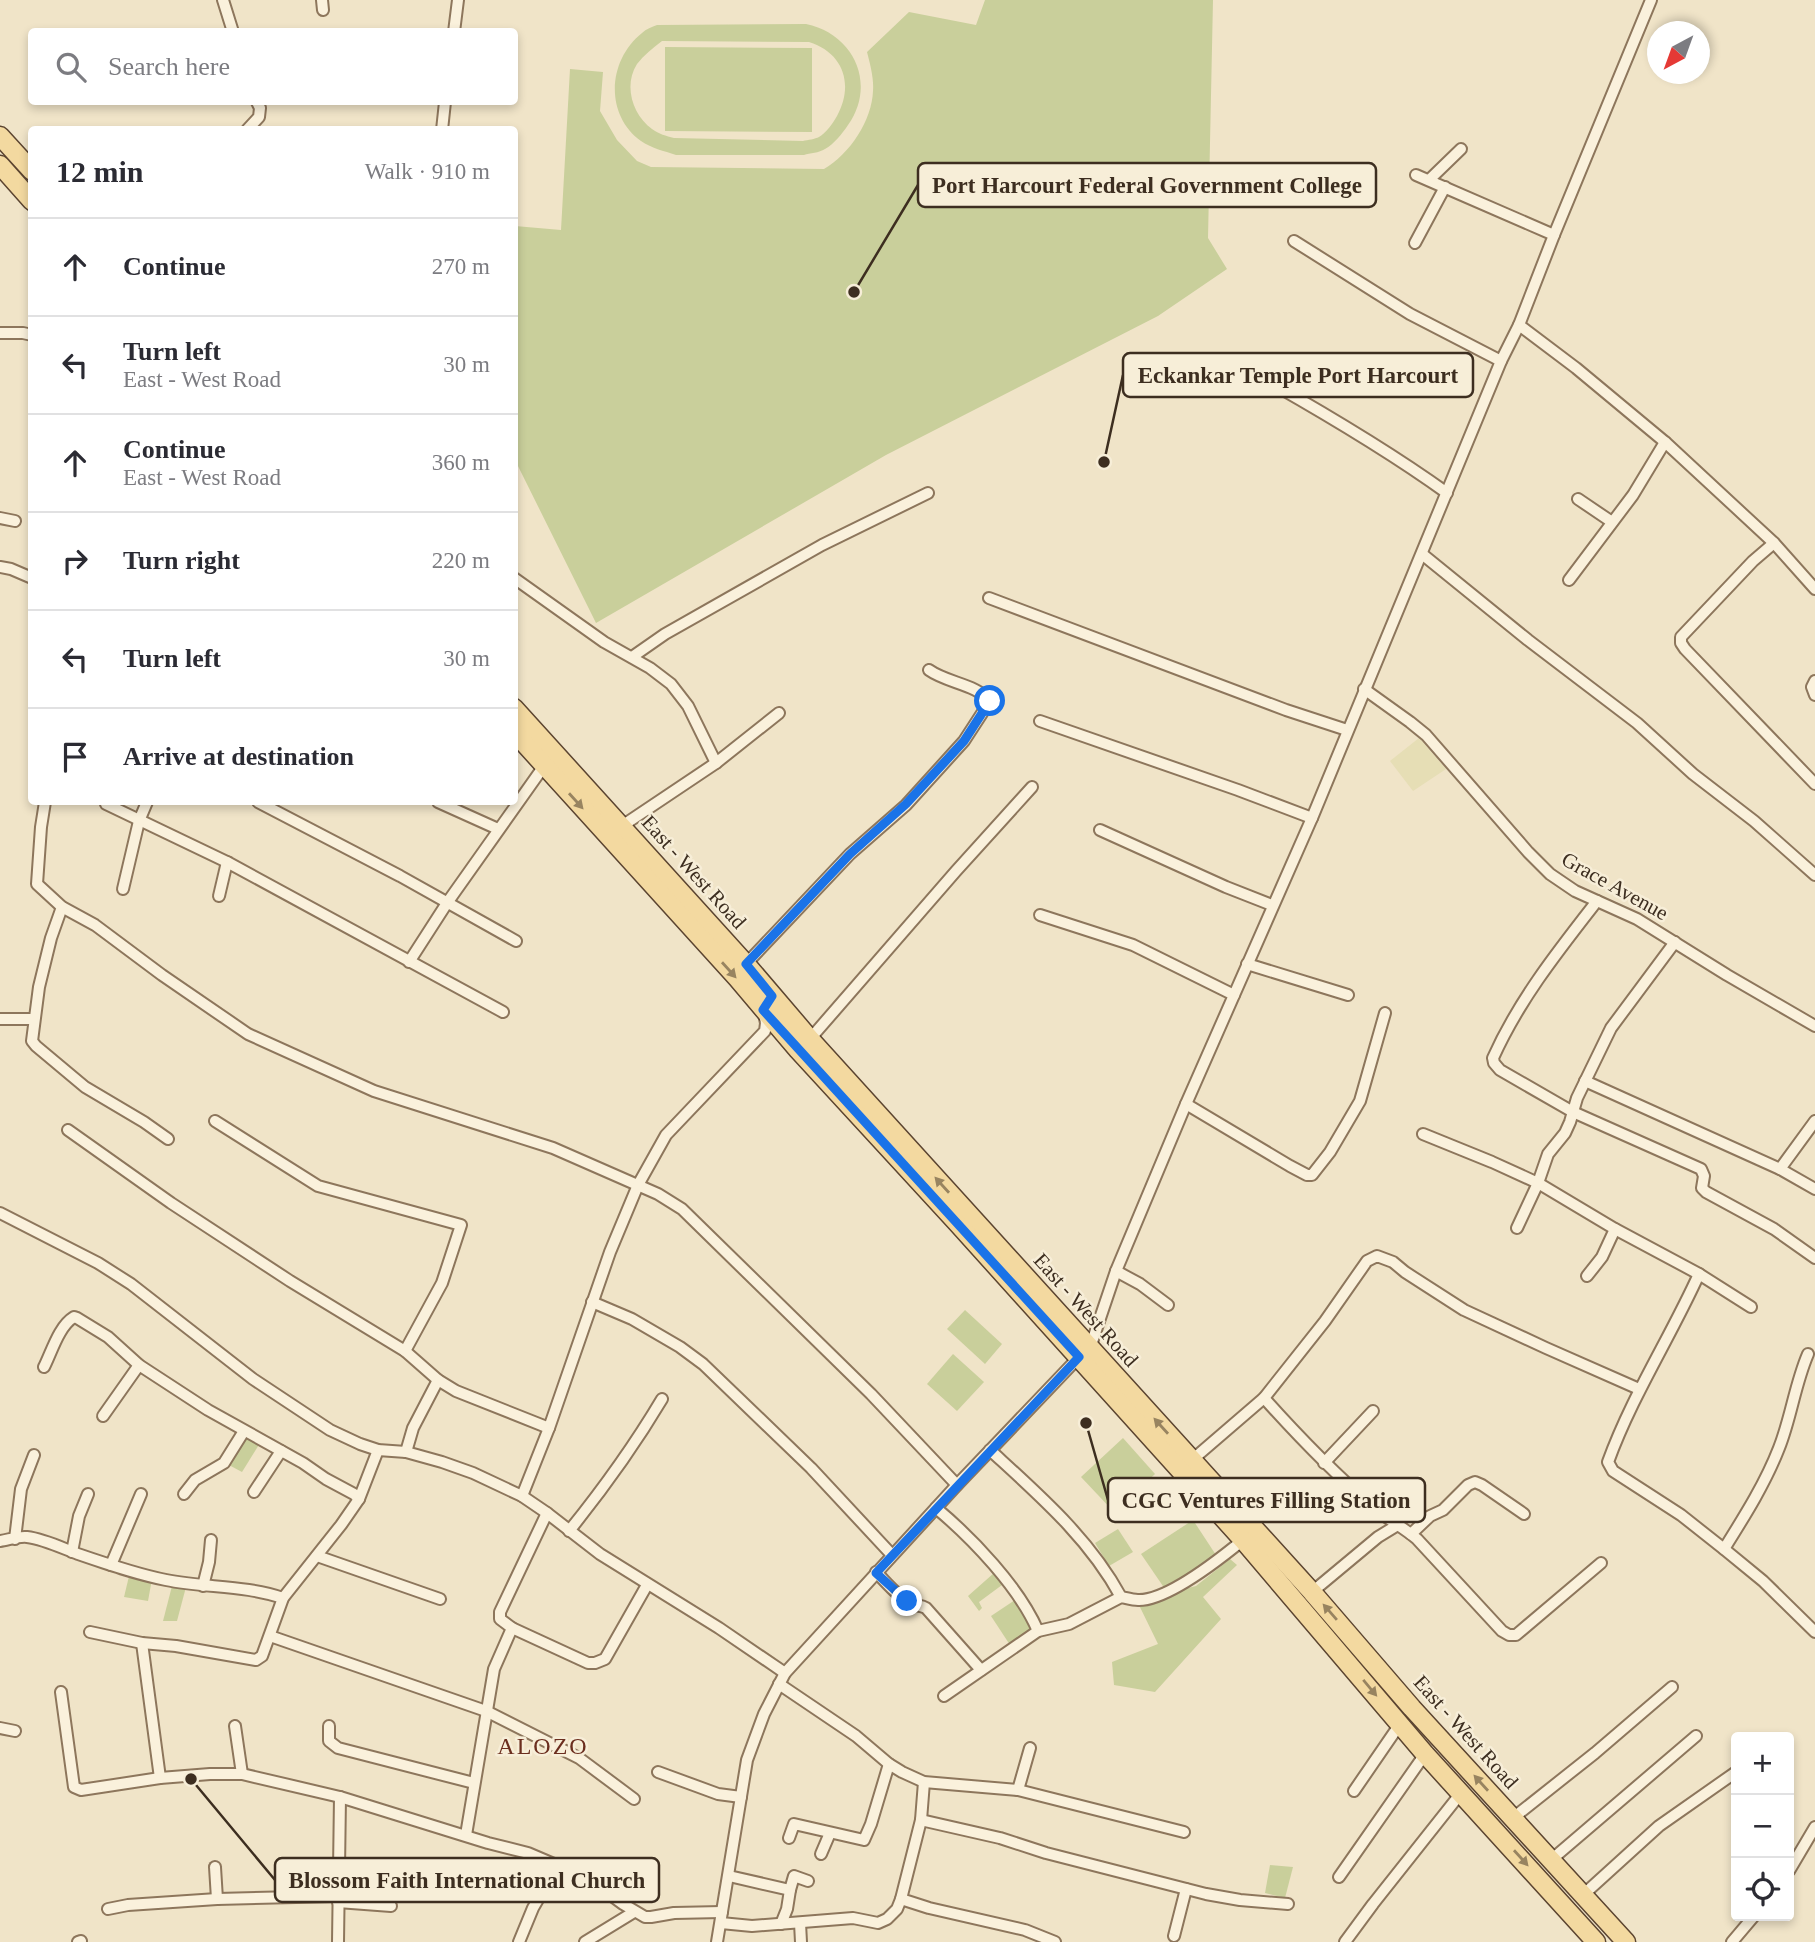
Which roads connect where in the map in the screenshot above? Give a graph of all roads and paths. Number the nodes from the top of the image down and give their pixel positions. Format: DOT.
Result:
graph roads {
  1 [pos="223,0"];
  2 [pos="458,0"];
  3 [pos="1651,0"];
  4 [pos="232,28"];
  5 [pos="454,28"];
  6 [pos="258,105"];
  7 [pos="445,105"];
  8 [pos="251,126"];
  9 [pos="442,126"];
  10 [pos="0,136"];
  11 [pos="1461,149"];
  12 [pos="0,166"];
  13 [pos="28,167"];
  14 [pos="1416,175"];
  15 [pos="1429,180"];
  16 [pos="1445,187"];
  17 [pos="28,197"];
  18 [pos="1554,235"];
  19 [pos="1294,241"];
  20 [pos="1415,243"];
  21 [pos="1518,325"];
  22 [pos="0,332"];
  23 [pos="28,334"];
  24 [pos="1501,362"];
  25 [pos="1255,374"];
  26 [pos="1665,442"];
  27 [pos="928,493"];
  28 [pos="1447,493"];
  29 [pos="1578,499"];
  30 [pos="0,518"];
  31 [pos="15,521"];
  32 [pos="1612,522"];
  33 [pos="1774,542"];
  34 [pos="1422,554"];
  35 [pos="0,567"];
  36 [pos="28,576"];
  37 [pos="1569,580"];
  38 [pos="518,581"];
  39 [pos="1815,589"];
  40 [pos="989,598"];
  41 [pos="632,657"];
  42 [pos="929,670"];
  43 [pos="1815,681"];
  44 [pos="1364,688"];
  45 [pos="1815,695"];
  46 [pos="518,712"];
  47 [pos="779,713"];
  48 [pos="1040,721"];
  49 [pos="1347,730"];
  50 [pos="518,736"];
  51 [pos="716,763"];
  52 [pos="544,765"];
  53 [pos="1815,784"];
  54 [pos="1032,787"];
  55 [pos="518,801"];
  56 [pos="45,805"];
  57 [pos="108,805"];
  58 [pos="146,805"];
  59 [pos="264,805"];
  60 [pos="445,805"];
  61 [pos="515,805"];
  62 [pos="1312,818"];
  63 [pos="139,821"];
  64 [pos="622,826"];
  65 [pos="498,829"];
  66 [pos="1100,830"];
  67 [pos="227,862"];
  68 [pos="1815,875"];
  69 [pos="124,889"];
  70 [pos="219,896"];
  71 [pos="1597,901"];
  72 [pos="447,903"];
  73 [pos="1272,905"];
  74 [pos="62,907"];
  75 [pos="1040,915"];
  76 [pos="516,941"];
  77 [pos="1675,942"];
  78 [pos="409,962"];
  79 [pos="746,964"];
  80 [pos="1247,964"];
  81 [pos="1234,995"];
  82 [pos="1348,995"];
  83 [pos="768,1003"];
  84 [pos="503,1012"];
  85 [pos="1385,1013"];
  86 [pos="0,1019"];
  87 [pos="34,1019"];
  88 [pos="1815,1026"];
  89 [pos="810,1039"];
  90 [pos="1586,1081"];
  91 [pos="1186,1104"];
  92 [pos="1573,1112"];
  93 [pos="215,1121"];
  94 [pos="1815,1121"];
  95 [pos="68,1130"];
  96 [pos="1423,1134"];
  97 [pos="168,1139"];
  98 [pos="1780,1169"];
  99 [pos="1538,1183"];
  100 [pos="638,1185"];
  101 [pos="1815,1189"];
  102 [pos="0,1213"];
  103 [pos="1517,1228"];
  104 [pos="1615,1229"];
  105 [pos="1815,1258"];
  106 [pos="1116,1270"];
  107 [pos="1699,1274"];
  108 [pos="1587,1276"];
  109 [pos="592,1302"];
  110 [pos="1168,1305"];
  111 [pos="1751,1307"];
  112 [pos="405,1351"];
  113 [pos="1084,1353"];
  114 [pos="1808,1354"];
  115 [pos="139,1365"];
  116 [pos="44,1367"];
  117 [pos="438,1380"];
  118 [pos="1639,1389"];
  119 [pos="1264,1398"];
  120 [pos="662,1399"];
  121 [pos="1373,1411"];
  122 [pos="103,1416"];
  123 [pos="549,1427"];
  124 [pos="244,1431"];
  125 [pos="378,1450"];
  126 [pos="990,1450"];
  127 [pos="281,1451"];
  128 [pos="406,1452"];
  129 [pos="34,1455"];
  130 [pos="1192,1460"];
  131 [pos="1324,1463"];
  132 [pos="957,1485"];
  133 [pos="254,1492"];
  134 [pos="88,1494"];
  135 [pos="141,1494"];
  136 [pos="184,1494"];
  137 [pos="522,1496"];
  138 [pos="359,1499"];
  139 [pos="936,1508"];
  140 [pos="547,1513"];
  141 [pos="1524,1514"];
  142 [pos="1396,1525"];
  143 [pos="569,1531"];
  144 [pos="1411,1535"];
  145 [pos="15,1539"];
  146 [pos="211,1540"];
  147 [pos="1243,1540"];
  148 [pos="0,1541"];
  149 [pos="1724,1549"];
  150 [pos="72,1552"];
  151 [pos="892,1555"];
  152 [pos="317,1556"];
  153 [pos="1601,1563"];
  154 [pos="111,1566"];
  155 [pos="876,1573"];
  156 [pos="647,1585"];
  157 [pos="203,1586"];
  158 [pos="1312,1592"];
  159 [pos="1121,1597"];
  160 [pos="283,1598"];
  161 [pos="440,1599"];
  162 [pos="1814,1627"];
  163 [pos="512,1628"];
  164 [pos="1038,1631"];
  165 [pos="90,1632"];
  166 [pos="270,1636"];
  167 [pos="142,1643"];
  168 [pos="981,1670"];
  169 [pos="785,1673"];
  170 [pos="779,1684"];
  171 [pos="1672,1687"];
  172 [pos="61,1692"];
  173 [pos="943,1696"];
  174 [pos="486,1711"];
  175 [pos="1400,1724"];
  176 [pos="235,1726"];
  177 [pos="329,1726"];
  178 [pos="0,1728"];
  179 [pos="15,1731"];
  180 [pos="1696,1736"];
  181 [pos="1030,1748"];
  182 [pos="1425,1754"];
  183 [pos="889,1764"];
  184 [pos="658,1772"];
  185 [pos="242,1774"];
  186 [pos="1731,1776"];
  187 [pos="160,1778"];
  188 [pos="924,1782"];
  189 [pos="474,1783"];
  190 [pos="1018,1790"];
  191 [pos="1354,1791"];
  192 [pos="1461,1793"];
  193 [pos="340,1797"];
  194 [pos="741,1797"];
  195 [pos="634,1799"];
  196 [pos="1513,1818"];
  197 [pos="921,1820"];
  198 [pos="1815,1827"];
  199 [pos="1184,1832"];
  200 [pos="830,1833"];
  201 [pos="466,1835"];
  202 [pos="789,1838"];
  203 [pos="821,1854"];
  204 [pos="1551,1860"];
  205 [pos="1794,1863"];
  206 [pos="558,1864"];
  207 [pos="215,1867"];
  208 [pos="729,1875"];
  209 [pos="1339,1877"];
  210 [pos="808,1881"];
  211 [pos="1186,1889"];
  212 [pos="790,1890"];
  213 [pos="1583,1895"];
  214 [pos="217,1899"];
  215 [pos="338,1899"];
  216 [pos="901,1899"];
  217 [pos="1288,1904"];
  218 [pos="391,1906"];
  219 [pos="108,1909"];
  220 [pos="634,1912"];
  221 [pos="721,1917"];
  222 [pos="1750,1921"];
  223 [pos="800,1923"];
  224 [pos="781,1924"];
  225 [pos="1026,1930"];
  226 [pos="1174,1936"];
  227 [pos="338,1942"];
  228 [pos="519,1942"];
  229 [pos="584,1942"];
  230 [pos="717,1942"];
  231 [pos="801,1942"];
  232 [pos="1022,1942"];
  233 [pos="1055,1942"];
  234 [pos="1345,1942"];
  235 [pos="1596,1942"];
  236 [pos="1626,1942"];
  237 [pos="1732,1942"];
  1 -- 4 [label="street"];
  2 -- 5 [label="street"];
  3 -- 18 [label="street"];
  6 -- 8 [label="street"];
  7 -- 9 [label="street"];
  10 -- 13 [label="main road"];
  11 -- 15 [label="street"];
  12 -- 17 [label="main road"];
  14 -- 15 [label="street"];
  15 -- 16 [label="street"];
  16 -- 18 [label="street"];
  16 -- 20 [label="street"];
  18 -- 21 [label="street"];
  19 -- 24 [label="street"];
  21 -- 24 [label="street"];
  21 -- 26 [label="street"];
  22 -- 23 [label="street"];
  24 -- 28 [label="street"];
  25 -- 28 [label="street"];
  26 -- 32 [label="street"];
  26 -- 33 [label="street"];
  27 -- 41 [label="street"];
  28 -- 34 [label="street"];
  29 -- 32 [label="street"];
  30 -- 31 [label="street"];
  32 -- 37 [label="street"];
  33 -- 39 [label="street"];
  33 -- 53 [label="street"];
  34 -- 44 [label="street"];
  34 -- 68 [label="street"];
  35 -- 36 [label="street"];
  38 -- 41 [label="street"];
  40 -- 49 [label="street"];
  41 -- 51 [label="street"];
  42 -- 79 [label="street"];
  43 -- 45 [label="street"];
  44 -- 49 [label="street"];
  44 -- 71 [label="street, Grace Avenue"];
  46 -- 64 [label="main road, East - West Road"];
  47 -- 51 [label="street"];
  48 -- 62 [label="street"];
  49 -- 62 [label="street"];
  50 -- 52 [label="main road, East - West Road"];
  51 -- 64 [label="street"];
  52 -- 55 [label="street"];
  52 -- 83 [label="main road, East - West Road, one-way"];
  54 -- 89 [label="street"];
  56 -- 74 [label="street"];
  57 -- 63 [label="street"];
  58 -- 63 [label="street"];
  59 -- 72 [label="street"];
  60 -- 65 [label="street"];
  61 -- 65 [label="street"];
  62 -- 73 [label="street"];
  63 -- 67 [label="street"];
  63 -- 69 [label="street"];
  64 -- 79 [label="main road, East - West Road"];
  65 -- 72 [label="street"];
  66 -- 73 [label="street"];
  67 -- 70 [label="street"];
  67 -- 78 [label="street"];
  71 -- 77 [label="street, Grace Avenue"];
  71 -- 92 [label="street"];
  72 -- 76 [label="street"];
  72 -- 78 [label="street"];
  73 -- 80 [label="street"];
  74 -- 87 [label="street"];
  74 -- 100 [label="street"];
  75 -- 81 [label="street"];
  77 -- 88 [label="street, Grace Avenue"];
  77 -- 90 [label="street"];
  78 -- 84 [label="street"];
  79 -- 83 [label="main road, East - West Road"];
  80 -- 81 [label="street"];
  80 -- 82 [label="street"];
  81 -- 91 [label="street"];
  83 -- 89 [label="main road, East - West Road"];
  83 -- 100 [label="street"];
  83 -- 113 [label="main road, East - West Road"];
  85 -- 91 [label="street"];
  86 -- 87 [label="street"];
  87 -- 97 [label="street"];
  113 -- 89 [label="main road, East - West Road, one-way"];
  90 -- 92 [label="street"];
  90 -- 98 [label="street"];
  91 -- 106 [label="street"];
  92 -- 99 [label="street"];
  92 -- 105 [label="street"];
  93 -- 112 [label="street"];
  94 -- 98 [label="street"];
  95 -- 112 [label="street"];
  96 -- 99 [label="street"];
  98 -- 101 [label="street"];
  99 -- 103 [label="street"];
  99 -- 104 [label="street"];
  100 -- 109 [label="street"];
  100 -- 132 [label="street"];
  102 -- 125 [label="street"];
  104 -- 107 [label="street"];
  104 -- 108 [label="street"];
  106 -- 110 [label="street"];
  106 -- 113 [label="street"];
  107 -- 111 [label="street"];
  107 -- 118 [label="street"];
  109 -- 123 [label="street"];
  109 -- 151 [label="street"];
  112 -- 117 [label="street"];
  113 -- 126 [label="street"];
  130 -- 113 [label="main road, East - West Road, one-way"];
  113 -- 147 [label="main road, East - West Road"];
  114 -- 149 [label="street"];
  115 -- 116 [label="street"];
  115 -- 122 [label="street"];
  115 -- 124 [label="street"];
  117 -- 123 [label="street"];
  117 -- 128 [label="street"];
  118 -- 119 [label="street"];
  118 -- 149 [label="street"];
  119 -- 130 [label="street"];
  119 -- 131 [label="street"];
  120 -- 143 [label="street"];
  121 -- 131 [label="street"];
  123 -- 137 [label="street"];
  124 -- 127 [label="street"];
  124 -- 136 [label="street"];
  125 -- 128 [label="street"];
  125 -- 138 [label="street"];
  126 -- 132 [label="street"];
  126 -- 159 [label="street"];
  127 -- 133 [label="street"];
  127 -- 138 [label="street"];
  128 -- 137 [label="street"];
  129 -- 145 [label="street"];
  130 -- 158 [label="main road, East - West Road"];
  131 -- 142 [label="street"];
  132 -- 139 [label="street"];
  134 -- 150 [label="street"];
  135 -- 154 [label="street"];
  137 -- 140 [label="street"];
  138 -- 152 [label="street"];
  139 -- 151 [label="street"];
  139 -- 164 [label="street"];
  140 -- 143 [label="street"];
  140 -- 163 [label="street"];
  141 -- 144 [label="street"];
  142 -- 144 [label="street"];
  142 -- 158 [label="street"];
  143 -- 156 [label="street"];
  144 -- 153 [label="street"];
  145 -- 148 [label="street"];
  145 -- 150 [label="street"];
  146 -- 157 [label="street"];
  147 -- 159 [label="street"];
  147 -- 175 [label="main road, East - West Road, one-way"];
  149 -- 162 [label="street"];
  150 -- 154 [label="street"];
  151 -- 155 [label="street"];
  152 -- 160 [label="street"];
  152 -- 161 [label="street"];
  154 -- 157 [label="street"];
  155 -- 168 [label="street"];
  155 -- 169 [label="street"];
  156 -- 163 [label="street"];
  156 -- 169 [label="street"];
  157 -- 160 [label="street"];
  196 -- 158 [label="main road, East - West Road, one-way"];
  159 -- 164 [label="street"];
  160 -- 166 [label="street"];
  163 -- 174 [label="street"];
  164 -- 168 [label="street"];
  165 -- 167 [label="street"];
  166 -- 167 [label="street"];
  166 -- 174 [label="street"];
  167 -- 187 [label="street"];
  168 -- 173 [label="street"];
  169 -- 170 [label="street"];
  170 -- 183 [label="street"];
  170 -- 194 [label="street"];
  171 -- 196 [label="street"];
  172 -- 187 [label="street"];
  174 -- 189 [label="street"];
  174 -- 195 [label="street"];
  175 -- 182 [label="main road, East - West Road"];
  175 -- 191 [label="street"];
  176 -- 185 [label="street"];
  177 -- 189 [label="street"];
  178 -- 179 [label="street"];
  180 -- 204 [label="street"];
  181 -- 190 [label="street"];
  182 -- 192 [label="main road, East - West Road"];
  182 -- 209 [label="street"];
  183 -- 188 [label="street"];
  183 -- 200 [label="street"];
  184 -- 194 [label="street"];
  185 -- 187 [label="street"];
  185 -- 193 [label="street"];
  186 -- 213 [label="street"];
  188 -- 190 [label="street"];
  188 -- 197 [label="street"];
  189 -- 201 [label="street"];
  190 -- 199 [label="street"];
  192 -- 234 [label="street"];
  192 -- 235 [label="main road, East - West Road, one-way"];
  193 -- 201 [label="street"];
  193 -- 215 [label="street"];
  194 -- 208 [label="street"];
  196 -- 204 [label="main road, East - West Road"];
  197 -- 211 [label="street"];
  197 -- 216 [label="street"];
  198 -- 205 [label="street"];
  200 -- 202 [label="street"];
  200 -- 203 [label="street"];
  201 -- 206 [label="street"];
  204 -- 213 [label="main road, East - West Road"];
  206 -- 220 [label="street"];
  206 -- 228 [label="street"];
  207 -- 214 [label="street"];
  208 -- 212 [label="street"];
  208 -- 221 [label="street"];
  210 -- 212 [label="street"];
  211 -- 217 [label="street"];
  211 -- 226 [label="street"];
  212 -- 224 [label="street"];
  213 -- 236 [label="main road, East - West Road"];
  214 -- 215 [label="street"];
  214 -- 219 [label="street"];
  215 -- 218 [label="street"];
  215 -- 227 [label="street"];
  216 -- 223 [label="street"];
  216 -- 225 [label="street"];
  220 -- 221 [label="street"];
  220 -- 229 [label="street"];
  221 -- 224 [label="street"];
  221 -- 230 [label="street"];
  222 -- 237 [label="street"];
  223 -- 224 [label="street"];
  223 -- 231 [label="street"];
  225 -- 232 [label="street"];
  225 -- 233 [label="street"];
}
